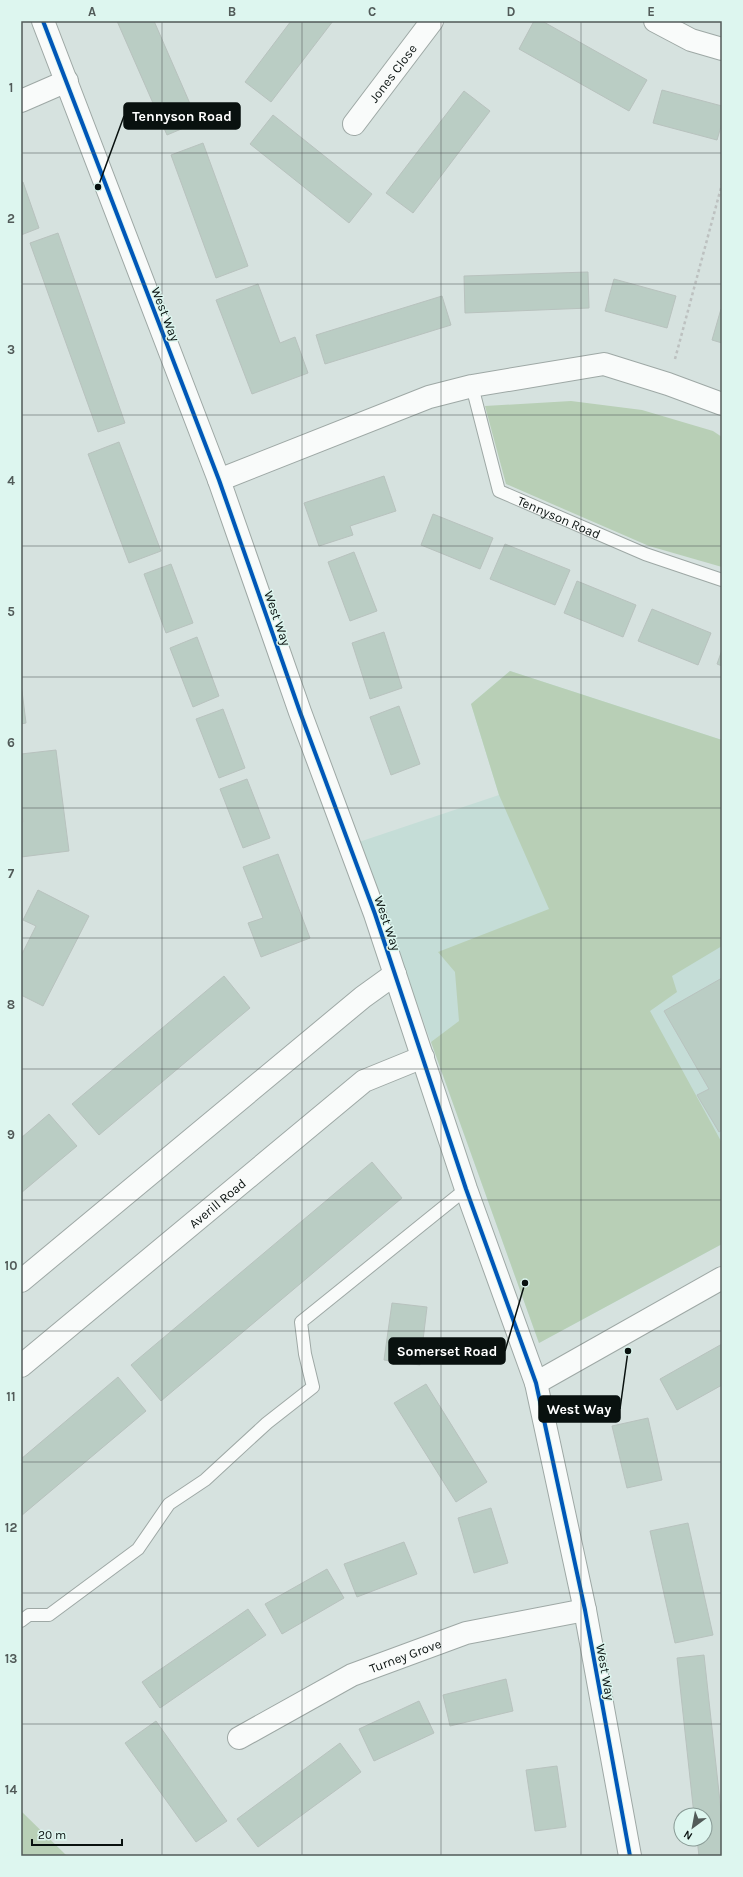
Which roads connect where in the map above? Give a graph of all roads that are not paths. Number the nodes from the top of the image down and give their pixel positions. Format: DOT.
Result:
graph roads {
  1 [pos="43,21"];
  2 [pos="432,21"];
  3 [pos="655,21"];
  4 [pos="722,49"];
  5 [pos="67,81"];
  6 [pos="21,101"];
  7 [pos="354,124"];
  8 [pos="472,386"];
  9 [pos="722,404"];
  10 [pos="219,480"];
  11 [pos="722,580"];
  12 [pos="395,974"];
  13 [pos="423,1057"];
  14 [pos="466,1189"];
  15 [pos="722,1278"];
  16 [pos="21,1281"];
  17 [pos="21,1366"];
  18 [pos="536,1383"];
  19 [pos="585,1610"];
  20 [pos="21,1621"];
  21 [pos="239,1738"];
  22 [pos="630,1856"];
  1 -- 5 [label="street, West Way"];
  2 -- 7 [label="street, Jones Close"];
  3 -- 4 [label="street"];
  5 -- 6 [label="street"];
  5 -- 10 [label="street, West Way"];
  8 -- 9 [label="street"];
  8 -- 10 [label="street"];
  8 -- 11 [label="lane, Tennyson Road"];
  10 -- 12 [label="street, West Way"];
  12 -- 13 [label="street, West Way"];
  12 -- 16 [label="street"];
  13 -- 14 [label="street, West Way"];
  13 -- 17 [label="street, Averill Road"];
  14 -- 18 [label="street, West Way"];
  14 -- 20 [label="lane"];
  15 -- 18 [label="street"];
  18 -- 19 [label="street, West Way"];
  19 -- 21 [label="street, Turney Grove"];
  19 -- 22 [label="street, West Way"];
}
